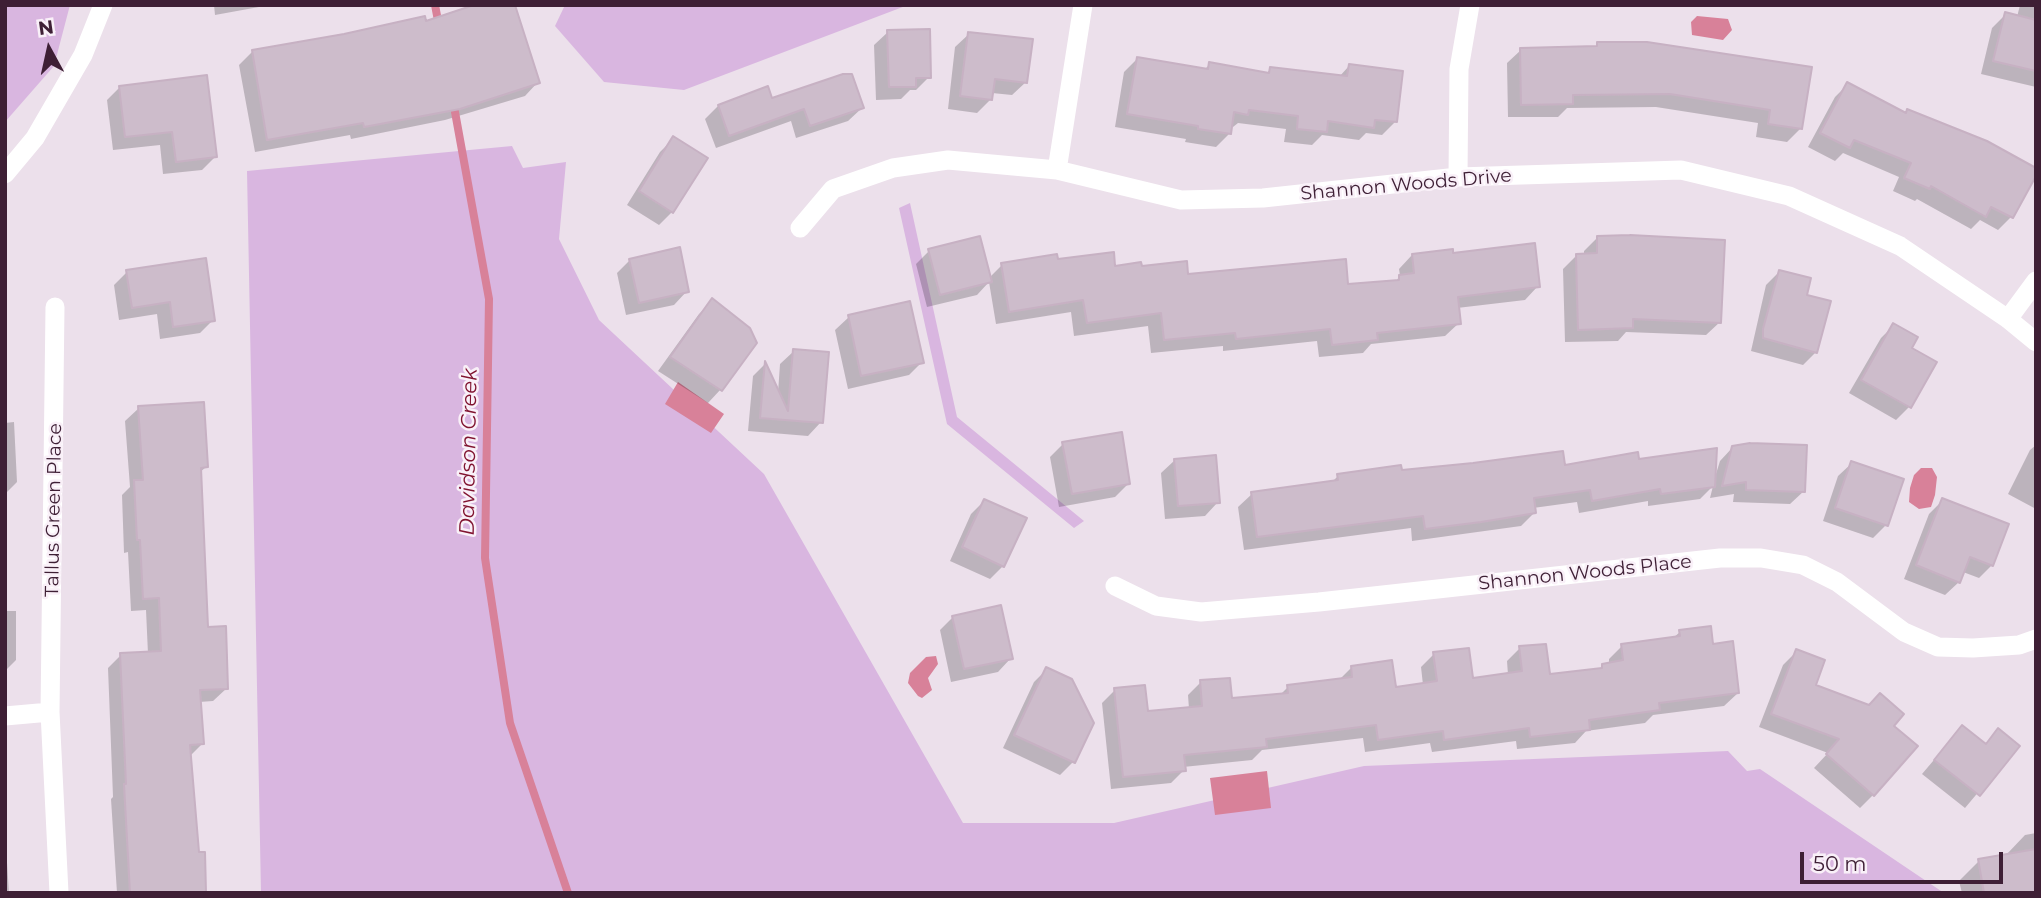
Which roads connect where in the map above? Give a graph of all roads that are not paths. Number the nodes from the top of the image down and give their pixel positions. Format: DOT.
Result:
graph roads {
  1 [pos="103,5"];
  2 [pos="1083,5"];
  3 [pos="1469,5"];
  4 [pos="1057,170"];
  5 [pos="5,174"];
  6 [pos="1458,177"];
  7 [pos="800,228"];
  8 [pos="2036,281"];
  9 [pos="55,307"];
  10 [pos="2008,319"];
  11 [pos="2036,342"];
  12 [pos="1115,586"];
  13 [pos="2036,639"];
  14 [pos="50,712"];
  15 [pos="5,716"];
  16 [pos="59,893"];
  1 -- 5 [label="street"];
  2 -- 4 [label="street"];
  3 -- 6 [label="street"];
  4 -- 6 [label="street, Shannon Woods Drive"];
  4 -- 7 [label="street, Shannon Woods Drive"];
  6 -- 10 [label="street, Shannon Woods Drive"];
  8 -- 10 [label="street"];
  9 -- 14 [label="street, Tallus Green Place"];
  10 -- 11 [label="street, Shannon Woods Drive"];
  12 -- 13 [label="street, Shannon Woods Place"];
  14 -- 15 [label="street"];
  14 -- 16 [label="street, Tallus Green Place"];
}
